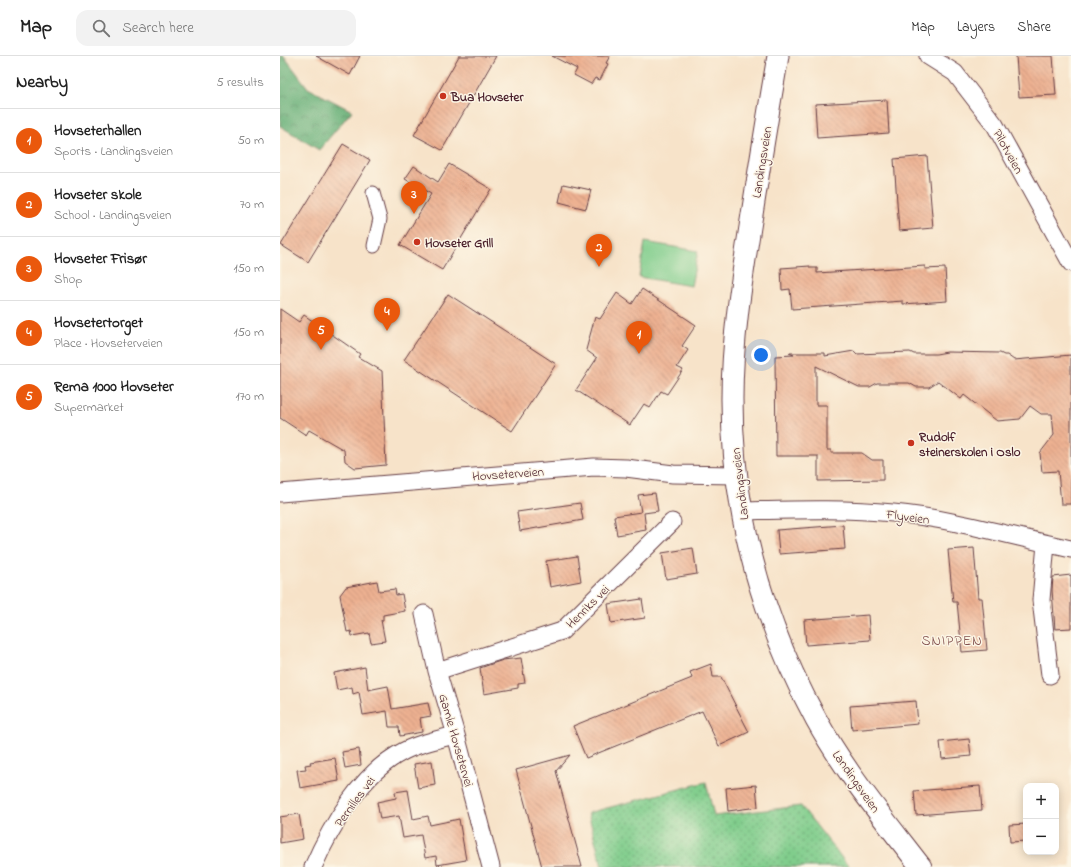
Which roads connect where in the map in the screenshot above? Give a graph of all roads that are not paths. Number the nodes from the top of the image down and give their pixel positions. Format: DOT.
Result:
graph roads {
  1 [pos="778,56"];
  2 [pos="928,56"];
  3 [pos="373,193"];
  4 [pos="374,246"];
  5 [pos="1071,263"];
  6 [pos="736,475"];
  7 [pos="280,493"];
  8 [pos="741,511"];
  9 [pos="672,522"];
  10 [pos="1046,544"];
  11 [pos="1071,549"];
  12 [pos="424,614"];
  13 [pos="437,671"];
  14 [pos="1050,675"];
  15 [pos="456,735"];
  16 [pos="313,867"];
  17 [pos="491,867"];
  18 [pos="921,867"];
  1 -- 6 [label="street, Landingsveien"];
  2 -- 5 [label="street, Pilotveien"];
  3 -- 4 [label="street"];
  6 -- 7 [label="street, Hovseterveien"];
  6 -- 8 [label="street, Landingsveien"];
  8 -- 10 [label="street, Flyveien"];
  8 -- 18 [label="street, Landingsveien"];
  9 -- 13 [label="street, Henriks vei"];
  10 -- 11 [label="street, Flyveien"];
  10 -- 14 [label="street"];
  12 -- 13 [label="street, Gamle Hovsetervei"];
  13 -- 15 [label="street, Gamle Hovsetervei"];
  15 -- 16 [label="street, Pernilles vei"];
  15 -- 17 [label="street, Gamle Hovsetervei"];
}
